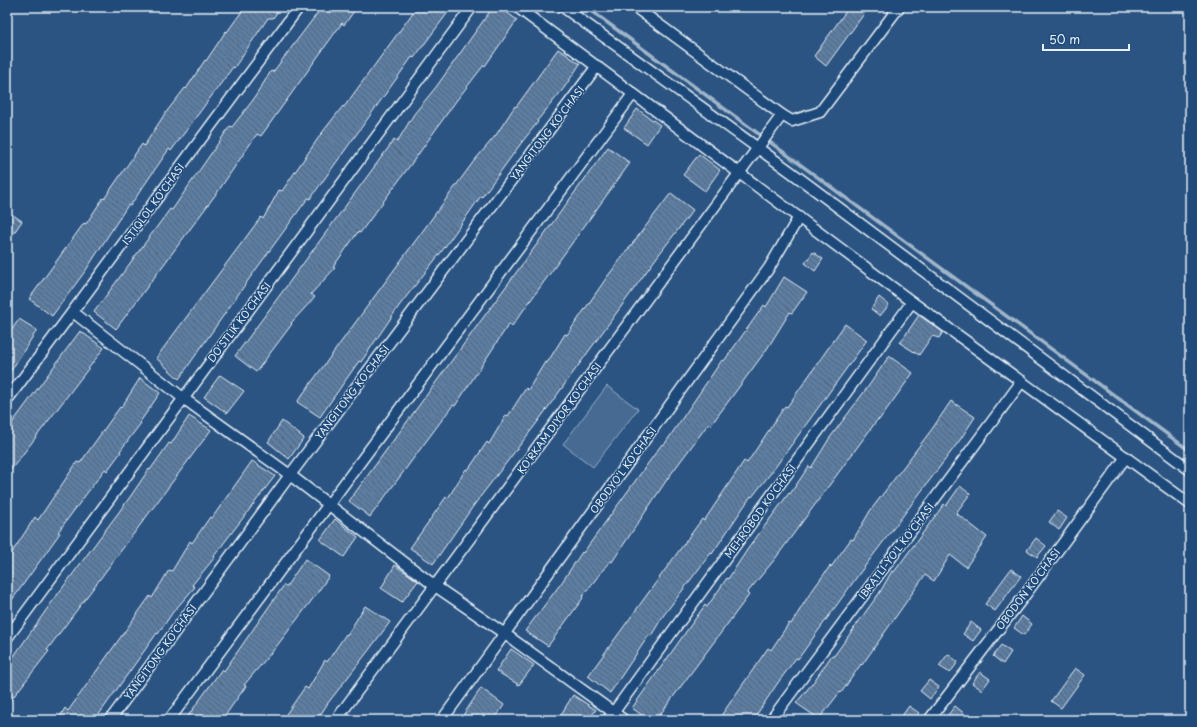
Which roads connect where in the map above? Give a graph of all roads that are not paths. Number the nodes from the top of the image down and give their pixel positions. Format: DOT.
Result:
graph roads {
  1 [pos="299,7"];
  2 [pos="472,7"];
  3 [pos="517,7"];
  4 [pos="563,7"];
  5 [pos="899,7"];
  6 [pos="637,8"];
  7 [pos="597,66"];
  8 [pos="633,94"];
  9 [pos="782,115"];
  10 [pos="758,148"];
  11 [pos="740,173"];
  12 [pos="799,217"];
  13 [pos="912,302"];
  14 [pos="73,312"];
  15 [pos="1022,381"];
  16 [pos="183,398"];
  17 [pos="7,400"];
  18 [pos="1126,457"];
  19 [pos="1190,470"];
  20 [pos="290,475"];
  21 [pos="327,504"];
  22 [pos="1190,504"];
  23 [pos="435,586"];
  24 [pos="505,634"];
  25 [pos="7,638"];
  26 [pos="611,716"];
  27 [pos="110,720"];
  28 [pos="169,720"];
  29 [pos="336,720"];
  30 [pos="442,720"];
  31 [pos="624,720"];
  32 [pos="771,720"];
  33 [pos="929,720"];
  1 -- 14 [label="street, ISTIQLOL KO'CHASI"];
  2 -- 16 [label="street, DO'STLIK KO'CHASI"];
  3 -- 7 [label="street"];
  4 -- 10 [label="street"];
  5 -- 9 [label="street"];
  6 -- 9 [label="street"];
  7 -- 8 [label="street"];
  7 -- 20 [label="street, YANGITONG KO'CHASI"];
  8 -- 11 [label="street"];
  8 -- 21 [label="street"];
  9 -- 10 [label="street, KO'RKAM DIYOR KO'CHASI"];
  10 -- 11 [label="street, KO'RKAM DIYOR KO'CHASI"];
  10 -- 19 [label="street"];
  11 -- 12 [label="street"];
  11 -- 23 [label="street, KO'RKAM DIYOR KO'CHASI"];
  12 -- 13 [label="street"];
  12 -- 24 [label="street, OBODYO'L KO'CHASI"];
  13 -- 15 [label="street"];
  13 -- 26 [label="street, MEHROBOD KO'CHASI"];
  14 -- 16 [label="street"];
  14 -- 17 [label="street, ISTIQLOL KO'CHASI"];
  15 -- 18 [label="street"];
  15 -- 32 [label="street, IBRATLI-YO'L KO'CHASI"];
  16 -- 20 [label="street"];
  16 -- 25 [label="street, DO'STLIK KO'CHASI"];
  18 -- 22 [label="street"];
  18 -- 33 [label="street, OBODON KO'CHASI"];
  20 -- 21 [label="street"];
  20 -- 27 [label="street, YANGITONG KO'CHASI"];
  21 -- 23 [label="street"];
  21 -- 28 [label="street"];
  23 -- 24 [label="street"];
  23 -- 29 [label="street, KO'RKAM DIYOR KO'CHASI"];
  24 -- 26 [label="street"];
  24 -- 30 [label="street, OBODYO'L KO'CHASI"];
  26 -- 31 [label="street"];
}
